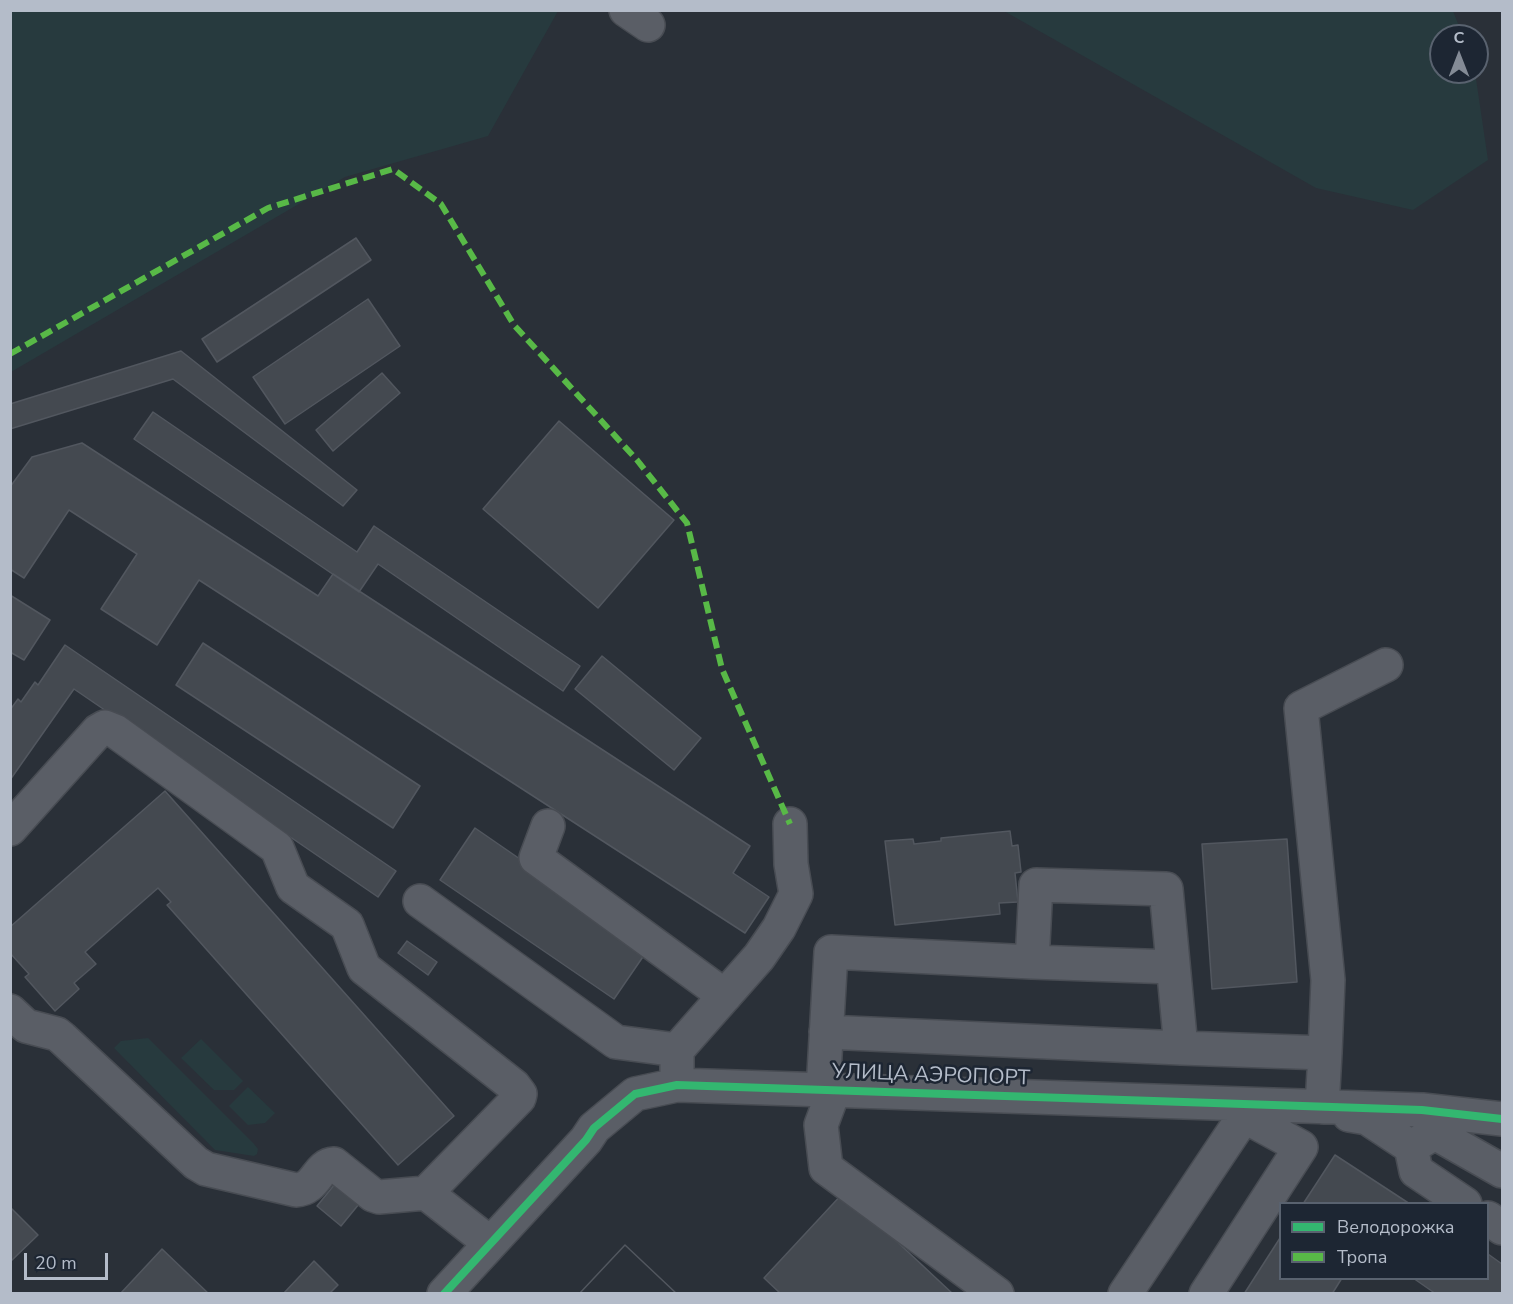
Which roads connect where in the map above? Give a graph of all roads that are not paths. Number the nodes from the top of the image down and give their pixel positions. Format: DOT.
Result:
graph roads {
  1 [pos="1386,665"];
  2 [pos="790,824"];
  3 [pos="548,826"];
  4 [pos="10,829"];
  5 [pos="420,901"];
  6 [pos="1032,962"];
  7 [pos="1173,967"];
  8 [pos="724,996"];
  9 [pos="10,1011"];
  10 [pos="826,1032"];
  11 [pos="1181,1048"];
  12 [pos="677,1050"];
  13 [pos="1325,1053"];
  14 [pos="677,1085"];
  15 [pos="829,1090"];
  16 [pos="1322,1107"];
  17 [pos="1499,1114"];
  18 [pos="1301,1147"];
  19 [pos="1412,1147"];
  20 [pos="1503,1171"];
  21 [pos="426,1193"];
  22 [pos="1463,1202"];
  23 [pos="1489,1219"];
  24 [pos="1503,1228"];
  25 [pos="490,1243"];
  26 [pos="444,1293"];
  27 [pos="997,1293"];
  28 [pos="1125,1293"];
  29 [pos="1206,1293"];
  1 -- 13 [label="street"];
  2 -- 8 [label="street"];
  3 -- 8 [label="street"];
  4 -- 21 [label="street"];
  5 -- 12 [label="street"];
  6 -- 7 [label="street"];
  6 -- 7 [label="street"];
  6 -- 10 [label="street"];
  7 -- 11 [label="street"];
  8 -- 12 [label="street"];
  9 -- 21 [label="street"];
  10 -- 11 [label="street"];
  10 -- 15 [label="street"];
  11 -- 13 [label="street"];
  12 -- 14 [label="street"];
  13 -- 16 [label="street"];
  14 -- 15 [label="street, УЛИЦА АЭРОПОРТ"];
  14 -- 25 [label="street, УЛИЦА АЭРОПОРТ"];
  15 -- 16 [label="street, УЛИЦА АЭРОПОРТ"];
  15 -- 27 [label="street"];
  16 -- 17 [label="street, УЛИЦА АЭРОПОРТ"];
  18 -- 19 [label="street"];
  18 -- 28 [label="street"];
  18 -- 29 [label="street"];
  19 -- 20 [label="street"];
  19 -- 22 [label="street"];
  21 -- 25 [label="street"];
  23 -- 24 [label="street"];
  25 -- 26 [label="street, УЛИЦА АЭРОПОРТ"];
}
